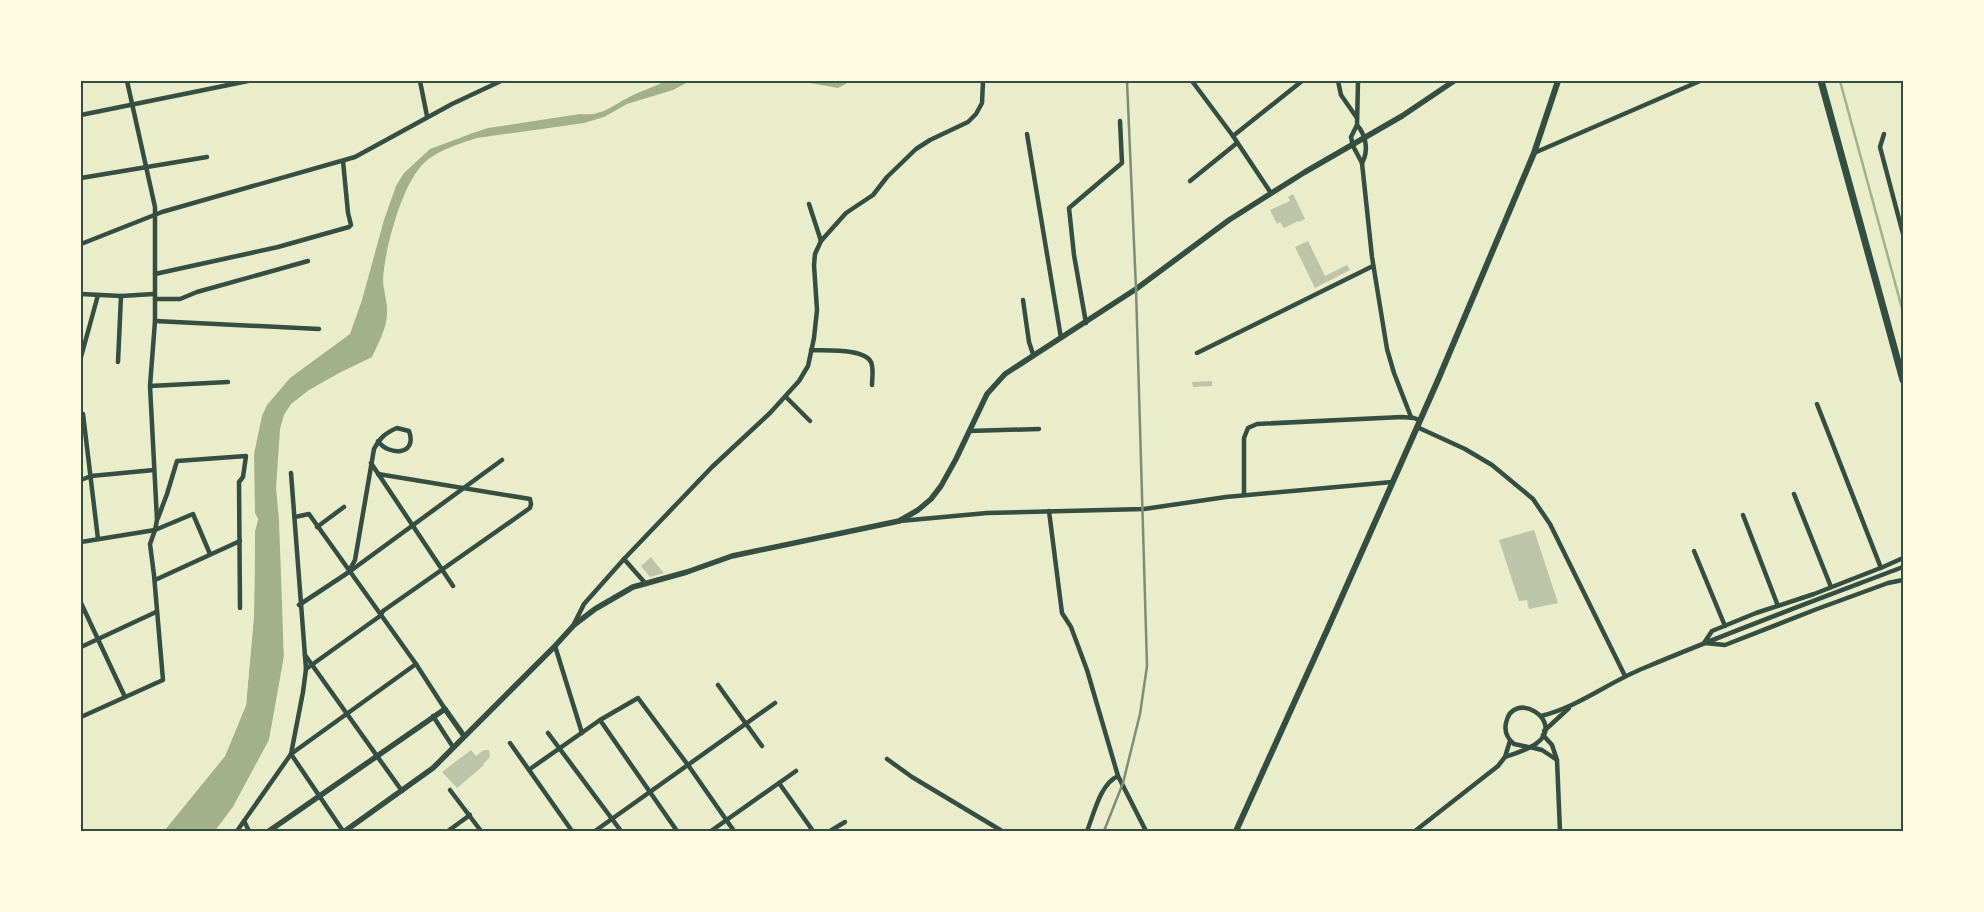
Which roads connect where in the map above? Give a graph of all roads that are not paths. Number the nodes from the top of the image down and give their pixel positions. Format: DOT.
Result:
graph roads {
  1 [pos="127,81"];
  2 [pos="248,81"];
  3 [pos="420,81"];
  4 [pos="501,81"];
  5 [pos="983,81"];
  6 [pos="1192,81"];
  7 [pos="1302,81"];
  8 [pos="1338,81"];
  9 [pos="1358,81"];
  10 [pos="1454,81"];
  11 [pos="1558,81"];
  12 [pos="1700,81"];
  13 [pos="1821,81"];
  14 [pos="133,104"];
  15 [pos="81,115"];
  16 [pos="428,116"];
  17 [pos="1357,118"];
  18 [pos="1120,121"];
  19 [pos="1357,125"];
  20 [pos="1027,134"];
  21 [pos="1884,134"];
  22 [pos="1233,136"];
  23 [pos="1364,140"];
  24 [pos="1237,143"];
  25 [pos="1353,146"];
  26 [pos="1534,153"];
  27 [pos="207,157"];
  28 [pos="343,161"];
  29 [pos="1362,163"];
  30 [pos="147,168"];
  31 [pos="81,178"];
  32 [pos="1190,181"];
  33 [pos="1271,193"];
  34 [pos="809,204"];
  35 [pos="155,214"];
  36 [pos="1903,234"];
  37 [pos="821,242"];
  38 [pos="81,244"];
  39 [pos="308,261"];
  40 [pos="1373,266"];
  41 [pos="155,274"];
  42 [pos="81,294"];
  43 [pos="98,295"];
  44 [pos="121,296"];
  45 [pos="154,297"];
  46 [pos="1023,300"];
  47 [pos="155,320"];
  48 [pos="1086,323"];
  49 [pos="319,329"];
  50 [pos="84,334"];
  51 [pos="1061,338"];
  52 [pos="811,350"];
  53 [pos="1197,353"];
  54 [pos="1033,354"];
  55 [pos="81,357"];
  56 [pos="118,362"];
  57 [pos="1903,380"];
  58 [pos="228,382"];
  59 [pos="872,385"];
  60 [pos="150,386"];
  61 [pos="786,397"];
  62 [pos="1817,404"];
  63 [pos="81,415"];
  64 [pos="1411,417"];
  65 [pos="810,421"];
  66 [pos="1418,423"];
  67 [pos="1039,429"];
  68 [pos="969,431"];
  69 [pos="378,441"];
  70 [pos="502,460"];
  71 [pos="371,463"];
  72 [pos="154,470"];
  73 [pos="290,474"];
  74 [pos="378,474"];
  75 [pos="91,476"];
  76 [pos="81,480"];
  77 [pos="1392,482"];
  78 [pos="464,488"];
  79 [pos="1794,494"];
  80 [pos="1244,495"];
  81 [pos="344,508"];
  82 [pos="1049,510"];
  83 [pos="1743,516"];
  84 [pos="295,517"];
  85 [pos="157,520"];
  86 [pos="899,521"];
  87 [pos="413,524"];
  88 [pos="317,527"];
  89 [pos="155,530"];
  90 [pos="98,539"];
  91 [pos="240,541"];
  92 [pos="81,542"];
  93 [pos="1694,551"];
  94 [pos="210,554"];
  95 [pos="1903,558"];
  96 [pos="624,559"];
  97 [pos="1881,568"];
  98 [pos="1903,568"];
  99 [pos="443,570"];
  100 [pos="349,572"];
  101 [pos="155,580"];
  102 [pos="1903,580"];
  103 [pos="646,584"];
  104 [pos="453,586"];
  105 [pos="1831,587"];
  106 [pos="81,604"];
  107 [pos="300,605"];
  108 [pos="1778,606"];
  109 [pos="240,608"];
  110 [pos="156,612"];
  111 [pos="380,616"];
  112 [pos="574,625"];
  113 [pos="1724,626"];
  114 [pos="98,639"];
  115 [pos="1703,643"];
  116 [pos="555,646"];
  117 [pos="81,647"];
  118 [pos="304,654"];
  119 [pos="312,664"];
  120 [pos="416,664"];
  121 [pos="306,669"];
  122 [pos="1625,676"];
  123 [pos="718,685"];
  124 [pos="125,697"];
  125 [pos="775,703"];
  126 [pos="1572,705"];
  127 [pos="445,709"];
  128 [pos="348,713"];
  129 [pos="434,716"];
  130 [pos="1541,716"];
  131 [pos="81,717"];
  132 [pos="600,720"];
  133 [pos="746,724"];
  134 [pos="548,733"];
  135 [pos="582,733"];
  136 [pos="1544,733"];
  137 [pos="464,736"];
  138 [pos="1510,741"];
  139 [pos="510,743"];
  140 [pos="762,746"];
  141 [pos="1529,747"];
  142 [pos="453,748"];
  143 [pos="560,749"];
  144 [pos="291,754"];
  145 [pos="377,755"];
  146 [pos="1505,757"];
  147 [pos="887,759"];
  148 [pos="1557,760"];
  149 [pos="688,765"];
  150 [pos="530,770"];
  151 [pos="796,771"];
  152 [pos="1118,776"];
  153 [pos="779,783"];
  154 [pos="450,790"];
  155 [pos="402,791"];
  156 [pos="651,792"];
  157 [pos="319,796"];
  158 [pos="470,815"];
  159 [pos="612,819"];
  160 [pos="726,820"];
  161 [pos="244,821"];
  162 [pos="845,822"];
  163 [pos="237,831"];
  164 [pos="249,831"];
  165 [pos="269,831"];
  166 [pos="344,831"];
  167 [pos="448,831"];
  168 [pos="481,831"];
  169 [pos="572,831"];
  170 [pos="596,831"];
  171 [pos="621,831"];
  172 [pos="677,831"];
  173 [pos="711,831"];
  174 [pos="734,831"];
  175 [pos="813,831"];
  176 [pos="830,831"];
  177 [pos="1002,831"];
  178 [pos="1087,831"];
  179 [pos="1146,831"];
  180 [pos="1236,831"];
  181 [pos="1415,831"];
  182 [pos="1560,831"];
  1 -- 14 [label="street"];
  2 -- 14 [label="street"];
  3 -- 16 [label="street"];
  4 -- 16 [label="street"];
  5 -- 37 [label="street"];
  6 -- 22 [label="street"];
  7 -- 22 [label="street"];
  8 -- 17 [label="street"];
  9 -- 17 [label="street"];
  10 -- 23 [label="street"];
  11 -- 26 [label="main road"];
  12 -- 26 [label="street"];
  13 -- 57 [label="main road"];
  14 -- 15 [label="street"];
  14 -- 30 [label="street"];
  16 -- 28 [label="street"];
  17 -- 19 [label="street"];
  18 -- 48 [label="street"];
  19 -- 23 [label="street"];
  19 -- 25 [label="street"];
  20 -- 51 [label="street"];
  21 -- 36 [label="street"];
  22 -- 24 [label="street"];
  23 -- 25 [label="street"];
  23 -- 29 [label="street"];
  24 -- 32 [label="street"];
  24 -- 33 [label="street"];
  25 -- 29 [label="street"];
  25 -- 33 [label="street"];
  26 -- 66 [label="main road"];
  27 -- 30 [label="street"];
  28 -- 35 [label="street"];
  28 -- 41 [label="street"];
  29 -- 40 [label="street"];
  30 -- 31 [label="street"];
  30 -- 35 [label="street"];
  33 -- 48 [label="street"];
  34 -- 37 [label="street"];
  35 -- 38 [label="street"];
  35 -- 41 [label="street"];
  37 -- 52 [label="street"];
  39 -- 45 [label="street"];
  40 -- 53 [label="street"];
  40 -- 64 [label="street"];
  41 -- 45 [label="street"];
  42 -- 43 [label="street"];
  43 -- 44 [label="street"];
  43 -- 50 [label="street"];
  44 -- 45 [label="street"];
  44 -- 56 [label="street"];
  45 -- 47 [label="street"];
  46 -- 54 [label="street"];
  47 -- 49 [label="street"];
  47 -- 60 [label="street"];
  48 -- 51 [label="street"];
  50 -- 55 [label="street"];
  51 -- 54 [label="street"];
  52 -- 59 [label="street"];
  52 -- 61 [label="street"];
  54 -- 68 [label="street"];
  58 -- 60 [label="street"];
  60 -- 72 [label="street"];
  61 -- 65 [label="street"];
  61 -- 96 [label="street"];
  62 -- 97 [label="street"];
  63 -- 75 [label="street"];
  64 -- 66 [label="street"];
  64 -- 80 [label="street"];
  66 -- 77 [label="main road"];
  66 -- 122 [label="street"];
  67 -- 68 [label="street"];
  68 -- 86 [label="street"];
  69 -- 69 [label="street"];
  69 -- 71 [label="street"];
  70 -- 78 [label="street"];
  71 -- 74 [label="street"];
  71 -- 100 [label="street"];
  72 -- 75 [label="street"];
  72 -- 85 [label="street"];
  73 -- 84 [label="street"];
  74 -- 78 [label="street"];
  74 -- 87 [label="street"];
  75 -- 76 [label="street"];
  75 -- 90 [label="street"];
  77 -- 80 [label="street"];
  77 -- 180 [label="main road"];
  78 -- 87 [label="street"];
  78 -- 99 [label="street"];
  79 -- 105 [label="street"];
  80 -- 82 [label="street"];
  81 -- 88 [label="street"];
  82 -- 86 [label="street"];
  82 -- 152 [label="street"];
  83 -- 108 [label="street"];
  84 -- 88 [label="street"];
  84 -- 107 [label="street"];
  85 -- 89 [label="street"];
  85 -- 91 [label="street"];
  86 -- 103 [label="street"];
  87 -- 99 [label="street"];
  87 -- 100 [label="street"];
  88 -- 100 [label="street"];
  89 -- 90 [label="street"];
  89 -- 94 [label="street"];
  89 -- 101 [label="street"];
  90 -- 92 [label="street"];
  91 -- 94 [label="street"];
  91 -- 109 [label="street"];
  93 -- 113 [label="street"];
  94 -- 101 [label="street"];
  95 -- 97 [label="street"];
  96 -- 103 [label="street"];
  96 -- 112 [label="street"];
  97 -- 105 [label="street"];
  98 -- 115 [label="street"];
  99 -- 104 [label="street"];
  99 -- 111 [label="street"];
  100 -- 107 [label="street"];
  100 -- 111 [label="street"];
  101 -- 110 [label="street"];
  102 -- 115 [label="street"];
  103 -- 112 [label="street"];
  105 -- 108 [label="street"];
  106 -- 114 [label="street"];
  107 -- 118 [label="street"];
  108 -- 113 [label="street"];
  110 -- 114 [label="street"];
  110 -- 124 [label="street"];
  111 -- 119 [label="street"];
  111 -- 120 [label="street"];
  112 -- 116 [label="street"];
  113 -- 115 [label="street"];
  114 -- 117 [label="street"];
  114 -- 124 [label="street"];
  115 -- 122 [label="street"];
  116 -- 135 [label="street"];
  116 -- 137 [label="street"];
  118 -- 119 [label="street"];
  118 -- 121 [label="street"];
  119 -- 121 [label="street"];
  119 -- 128 [label="street"];
  120 -- 127 [label="street"];
  120 -- 128 [label="street"];
  121 -- 144 [label="street"];
  122 -- 126 [label="street"];
  123 -- 133 [label="street"];
  124 -- 131 [label="street"];
  125 -- 133 [label="street"];
  126 -- 130 [label="street"];
  126 -- 136 [label="street"];
  127 -- 129 [label="street"];
  127 -- 137 [label="street"];
  128 -- 144 [label="street"];
  128 -- 145 [label="street"];
  129 -- 142 [label="street"];
  129 -- 145 [label="street"];
  130 -- 136 [label="street"];
  130 -- 138 [label="street"];
  132 -- 135 [label="street"];
  132 -- 149 [label="street"];
  132 -- 156 [label="street"];
  133 -- 140 [label="street"];
  133 -- 149 [label="street"];
  134 -- 143 [label="street"];
  135 -- 143 [label="street"];
  136 -- 141 [label="street"];
  136 -- 148 [label="street"];
  137 -- 142 [label="street"];
  138 -- 141 [label="street"];
  138 -- 146 [label="street"];
  139 -- 150 [label="street"];
  141 -- 146 [label="street"];
  141 -- 148 [label="street"];
  142 -- 155 [label="street"];
  143 -- 150 [label="street"];
  143 -- 159 [label="street"];
  144 -- 157 [label="street"];
  144 -- 161 [label="street"];
  145 -- 155 [label="street"];
  145 -- 157 [label="street"];
  146 -- 181 [label="street"];
  147 -- 177 [label="street"];
  148 -- 182 [label="street"];
  149 -- 156 [label="street"];
  149 -- 160 [label="street"];
  150 -- 169 [label="street"];
  151 -- 153 [label="street"];
  152 -- 178 [label="street"];
  152 -- 179 [label="street"];
  153 -- 160 [label="street"];
  153 -- 175 [label="street"];
  154 -- 158 [label="street"];
  155 -- 166 [label="street"];
  156 -- 159 [label="street"];
  156 -- 172 [label="street"];
  157 -- 165 [label="street"];
  157 -- 166 [label="street"];
  158 -- 167 [label="street"];
  158 -- 168 [label="street"];
  159 -- 170 [label="street"];
  159 -- 171 [label="street"];
  160 -- 173 [label="street"];
  160 -- 174 [label="street"];
  161 -- 163 [label="street"];
  161 -- 164 [label="street"];
  162 -- 176 [label="street"];
}
